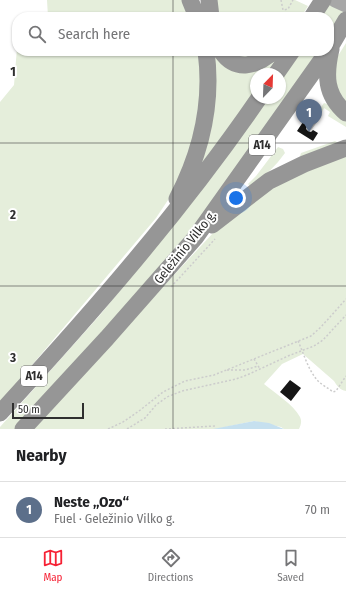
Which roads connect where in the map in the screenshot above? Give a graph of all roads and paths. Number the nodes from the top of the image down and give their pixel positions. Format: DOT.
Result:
graph roads {
  1 [pos="190,0"];
  2 [pos="209,0"];
  3 [pos="281,0"];
  4 [pos="294,0"];
  5 [pos="335,0"];
  6 [pos="346,5"];
  7 [pos="195,12"];
  8 [pos="210,12"];
  9 [pos="346,20"];
  10 [pos="334,40"];
  11 [pos="206,56"];
  12 [pos="225,56"];
  13 [pos="268,56"];
  14 [pos="289,56"];
  15 [pos="323,56"];
  16 [pos="329,56"];
  17 [pos="280,68"];
  18 [pos="255,104"];
  19 [pos="346,113"];
  20 [pos="315,121"];
  21 [pos="310,128"];
  22 [pos="346,148"];
  23 [pos="162,227"];
  24 [pos="195,238"];
  25 [pos="216,238"];
  26 [pos="170,288"];
  27 [pos="346,299"];
  28 [pos="346,315"];
  29 [pos="298,341"];
  30 [pos="302,351"];
  31 [pos="254,359"];
  32 [pos="258,366"];
  33 [pos="260,369"];
  34 [pos="226,370"];
  35 [pos="346,376"];
  36 [pos="0,414"];
  37 [pos="115,425"];
  38 [pos="215,426"];
  39 [pos="23,429"];
  40 [pos="108,429"];
  41 [pos="117,429"];
  42 [pos="127,429"];
  43 [pos="165,429"];
  1 -- 7 [label="highway"];
  2 -- 8 [label="highway"];
  3 -- 4 [label="path"];
  5 -- 6 [label="main road"];
  9 -- 10 [label="highway, Geležinio Vilko g. / A14"];
  11 -- 23 [label="highway"];
  12 -- 13 [label="highway"];
  14 -- 17 [label="highway"];
  15 -- 24 [label="highway, Geležinio Vilko g. / A14"];
  16 -- 19 [label="highway"];
  18 -- 23 [label="highway, A14"];
  20 -- 21 [label="lane"];
  22 -- 24 [label="highway"];
  23 -- 36 [label="highway, A14"];
  24 -- 39 [label="highway, Geležinio Vilko g. / A14"];
  25 -- 26 [label="path"];
  27 -- 29 [label="path"];
  28 -- 30 [label="path"];
  29 -- 30 [label="path"];
  29 -- 31 [label="path"];
  30 -- 33 [label="path"];
  30 -- 35 [label="path"];
  31 -- 32 [label="path"];
  31 -- 34 [label="path"];
  32 -- 33 [label="path"];
  32 -- 34 [label="path"];
  33 -- 42 [label="path"];
  34 -- 37 [label="path"];
  37 -- 40 [label="path"];
  37 -- 41 [label="path"];
  38 -- 43 [label="path"];
}
